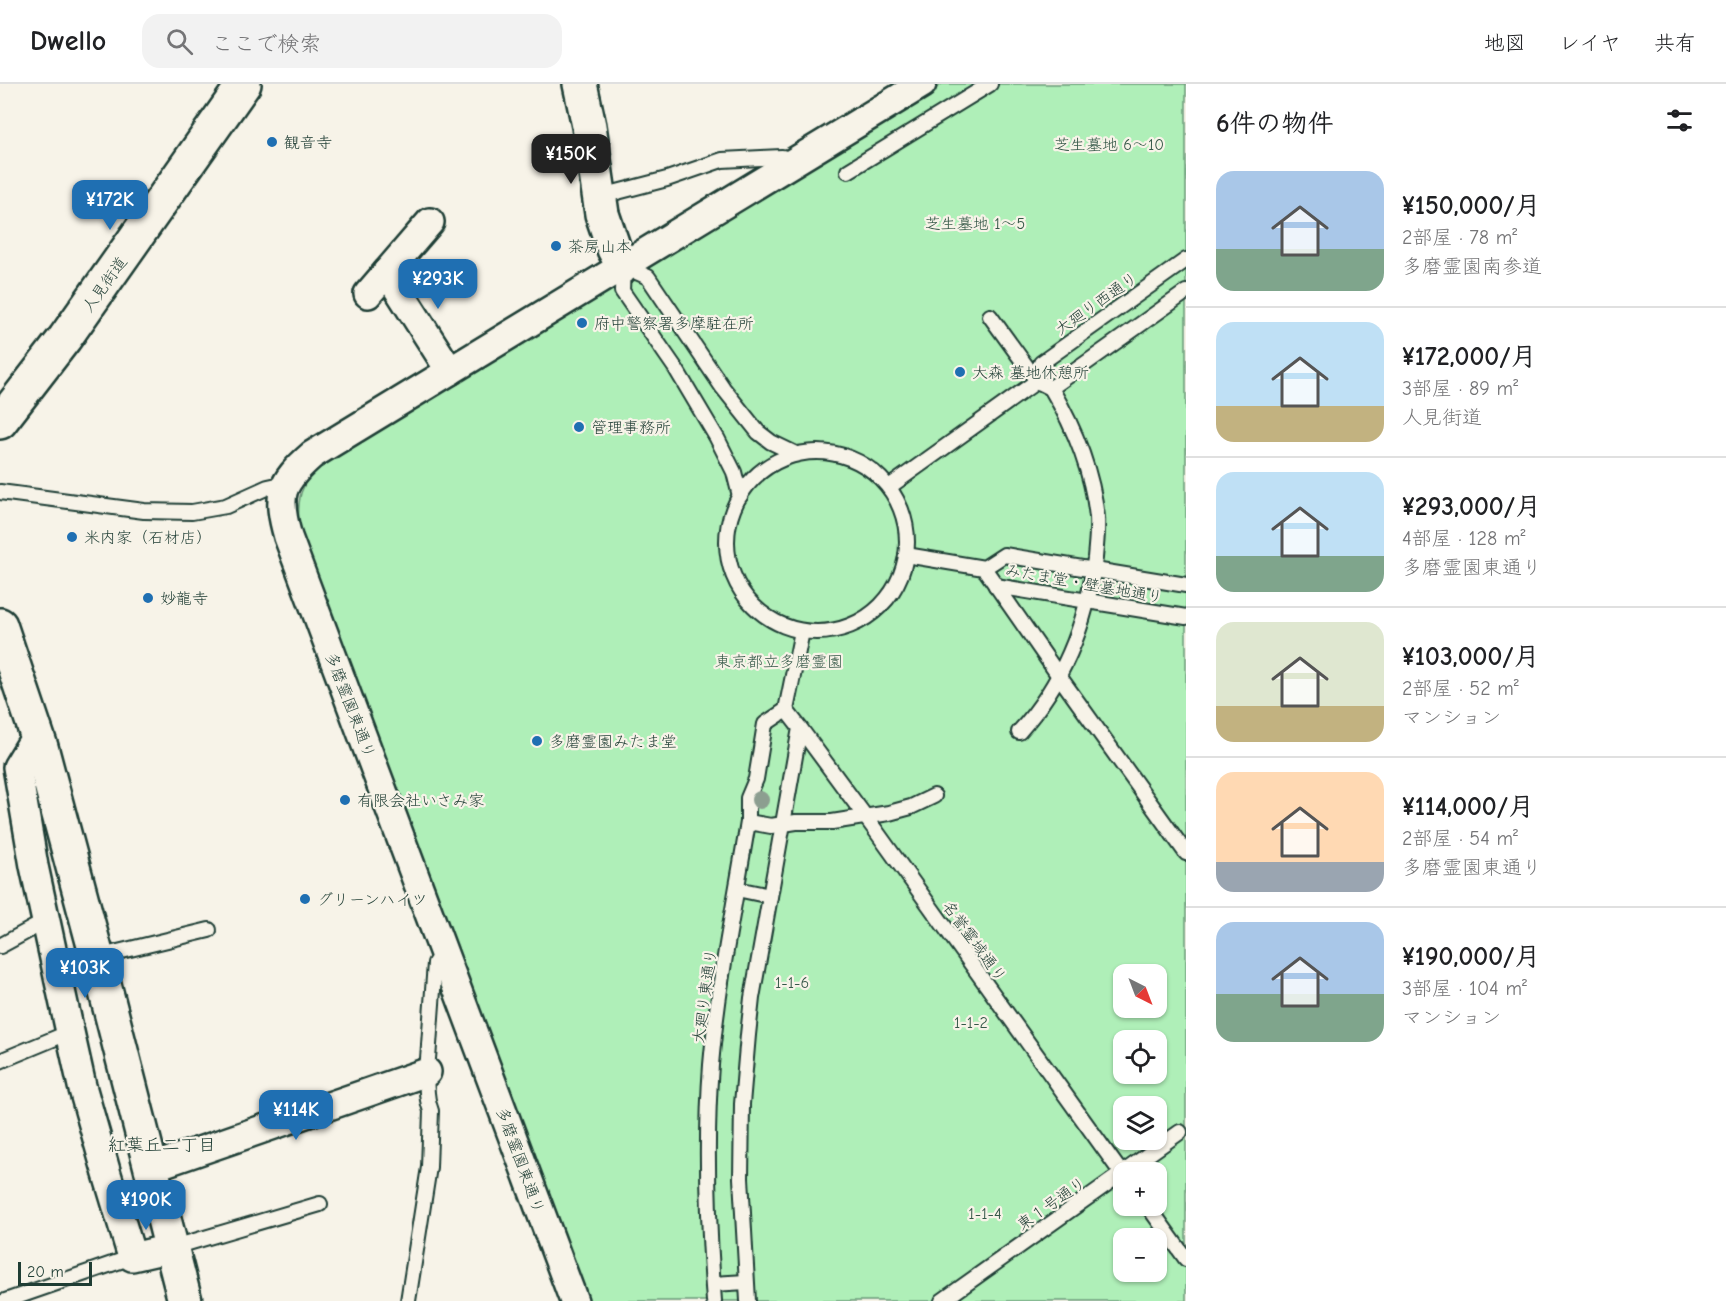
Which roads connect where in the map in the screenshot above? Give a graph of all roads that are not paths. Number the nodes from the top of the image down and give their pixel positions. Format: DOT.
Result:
graph roads {
  1 [pos="244,84"];
  2 [pos="580,84"];
  3 [pos="922,84"];
  4 [pos="990,84"];
  5 [pos="796,160"];
  6 [pos="848,171"];
  7 [pos="598,197"];
  8 [pos="430,222"];
  9 [pos="1186,260"];
  10 [pos="623,266"];
  11 [pos="387,272"];
  12 [pos="1186,291"];
  13 [pos="368,294"];
  14 [pos="990,316"];
  15 [pos="450,371"];
  16 [pos="1037,381"];
  17 [pos="1051,388"];
  18 [pos="4,412"];
  19 [pos="796,454"];
  20 [pos="286,483"];
  21 [pos="889,487"];
  22 [pos="0,492"];
  23 [pos="740,496"];
  24 [pos="906,555"];
  25 [pos="984,568"];
  26 [pos="1093,570"];
  27 [pos="1186,585"];
  28 [pos="996,586"];
  29 [pos="1088,601"];
  30 [pos="1186,617"];
  31 [pos="0,625"];
  32 [pos="802,631"];
  33 [pos="1059,676"];
  34 [pos="786,710"];
  35 [pos="800,728"];
  36 [pos="1019,732"];
  37 [pos="37,735"];
  38 [pos="934,796"];
  39 [pos="866,817"];
  40 [pos="748,822"];
  41 [pos="782,824"];
  42 [pos="1186,853"];
  43 [pos="737,889"];
  44 [pos="770,896"];
  45 [pos="46,921"];
  46 [pos="209,930"];
  47 [pos="0,946"];
  48 [pos="443,951"];
  49 [pos="97,957"];
  50 [pos="70,1032"];
  51 [pos="0,1061"];
  52 [pos="427,1071"];
  53 [pos="1180,1132"];
  54 [pos="1113,1162"];
  55 [pos="1138,1162"];
  56 [pos="150,1168"];
  57 [pos="1113,1180"];
  58 [pos="320,1204"];
  59 [pos="1155,1216"];
  60 [pos="171,1248"];
  61 [pos="132,1257"];
  62 [pos="1186,1259"];
  63 [pos="747,1282"];
  64 [pos="713,1284"];
  65 [pos="20,1298"];
  66 [pos="5,1301"];
  67 [pos="185,1301"];
  68 [pos="408,1301"];
  69 [pos="574,1301"];
  70 [pos="714,1301"];
  71 [pos="748,1301"];
  72 [pos="942,1301"];
  1 -- 18 [label="street, 人見街道"];
  2 -- 7 [label="street"];
  3 -- 5 [label="street"];
  4 -- 6 [label="lane"];
  5 -- 7 [label="lane"];
  5 -- 10 [label="street"];
  7 -- 10 [label="street"];
  8 -- 11 [label="street"];
  9 -- 16 [label="lane, 大廻り西通り"];
  10 -- 15 [label="street"];
  10 -- 19 [label="lane"];
  10 -- 23 [label="lane"];
  11 -- 13 [label="street"];
  11 -- 15 [label="street"];
  12 -- 17 [label="lane"];
  14 -- 16 [label="lane"];
  15 -- 20 [label="street"];
  16 -- 17 [label="lane"];
  16 -- 21 [label="lane, 大廻り西通り"];
  17 -- 26 [label="lane"];
  19 -- 21 [label="lane"];
  19 -- 23 [label="lane"];
  20 -- 22 [label="lane"];
  20 -- 48 [label="street, 多磨霊園東通り"];
  21 -- 24 [label="lane"];
  23 -- 32 [label="lane"];
  24 -- 25 [label="lane, みたま堂・壁墓地通り"];
  24 -- 32 [label="lane"];
  25 -- 26 [label="lane, みたま堂・壁墓地通り"];
  25 -- 28 [label="lane, みたま堂・壁墓地通り"];
  26 -- 27 [label="lane, みたま堂・壁墓地通り"];
  26 -- 29 [label="lane"];
  28 -- 29 [label="lane, みたま堂・壁墓地通り"];
  28 -- 33 [label="lane"];
  29 -- 30 [label="lane, みたま堂・壁墓地通り"];
  29 -- 33 [label="lane"];
  31 -- 37 [label="street"];
  32 -- 34 [label="lane"];
  33 -- 36 [label="lane"];
  33 -- 42 [label="lane"];
  34 -- 35 [label="lane"];
  34 -- 40 [label="lane, 大廻り東通り"];
  35 -- 39 [label="lane, 名誉霊域通り"];
  35 -- 41 [label="lane"];
  37 -- 45 [label="street"];
  37 -- 49 [label="street"];
  38 -- 39 [label="lane"];
  39 -- 41 [label="lane"];
  39 -- 54 [label="lane, 名誉霊域通り"];
  40 -- 41 [label="lane"];
  40 -- 43 [label="lane, 大廻り東通り"];
  41 -- 44 [label="lane"];
  43 -- 44 [label="lane"];
  43 -- 64 [label="lane, 大廻り東通り"];
  44 -- 63 [label="lane"];
  45 -- 47 [label="lane"];
  45 -- 50 [label="street"];
  46 -- 49 [label="lane"];
  48 -- 52 [label="lane"];
  48 -- 69 [label="street, 多磨霊園東通り"];
  49 -- 56 [label="street"];
  50 -- 51 [label="lane"];
  50 -- 61 [label="street"];
  52 -- 56 [label="street"];
  52 -- 68 [label="lane"];
  53 -- 55 [label="lane, 東１号通り"];
  56 -- 60 [label="street"];
  57 -- 72 [label="lane, 東１号通り"];
  58 -- 60 [label="lane"];
  59 -- 62 [label="lane"];
  60 -- 61 [label="street"];
  60 -- 67 [label="street"];
  61 -- 65 [label="lane"];
  63 -- 64 [label="lane"];
  63 -- 71 [label="lane"];
  64 -- 70 [label="lane, 大廻り東通り"];
  65 -- 66 [label="lane"];
}
